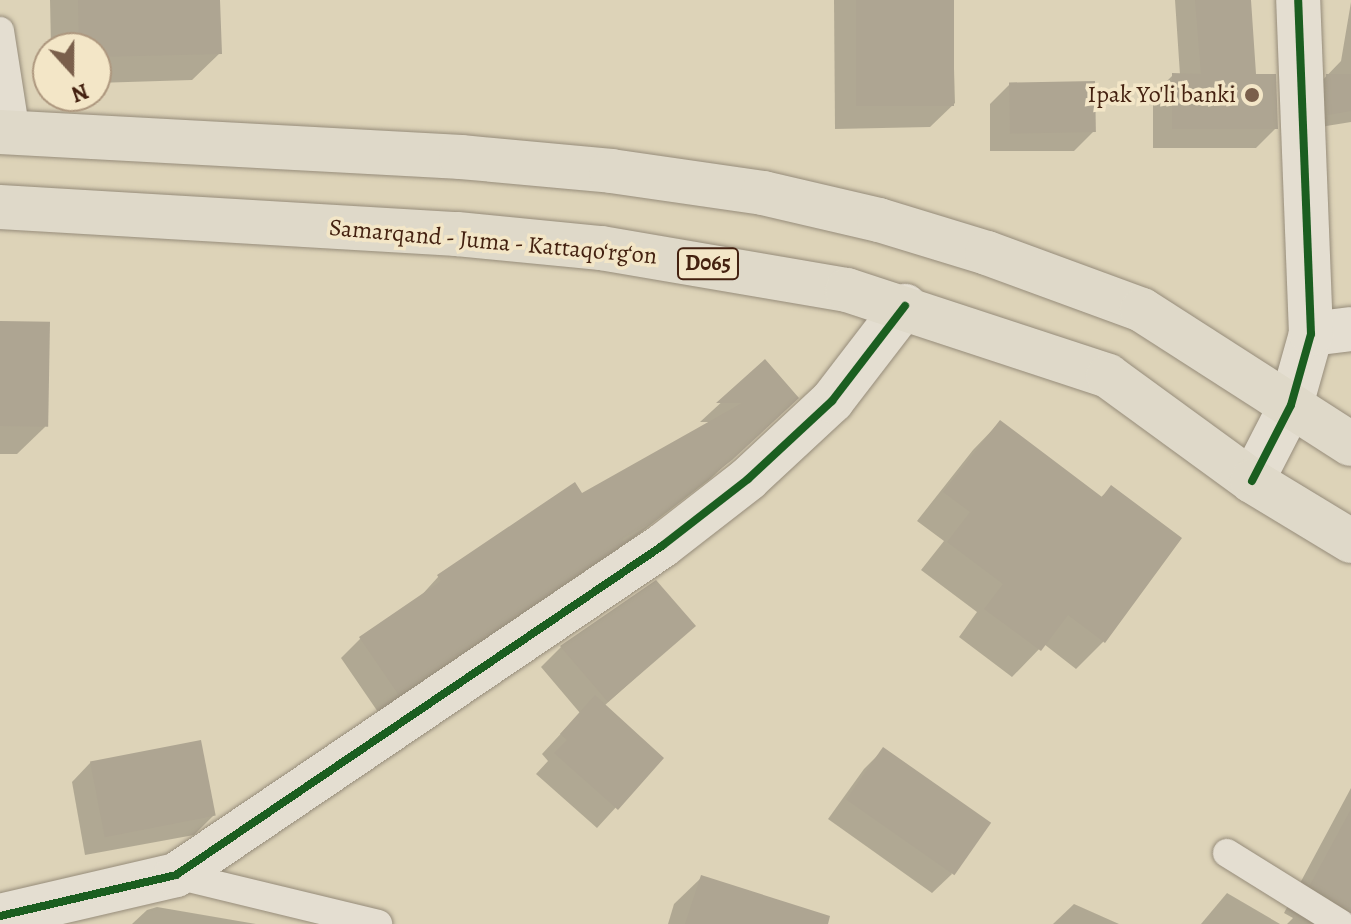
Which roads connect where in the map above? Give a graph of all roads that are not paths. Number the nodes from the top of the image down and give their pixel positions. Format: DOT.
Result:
graph roads {
  1 [pos="1298,0"];
  2 [pos="0,31"];
  3 [pos="8,132"];
  4 [pos="0,207"];
  5 [pos="905,306"];
  6 [pos="1331,331"];
  7 [pos="1291,405"];
  8 [pos="1351,444"];
  9 [pos="1252,481"];
  10 [pos="1351,541"];
  11 [pos="1227,853"];
  12 [pos="176,875"];
  13 [pos="0,916"];
  14 [pos="378,924"];
  15 [pos="1341,924"];
  1 -- 6 [label="street"];
  2 -- 3 [label="lane"];
  3 -- 7 [label="main road"];
  4 -- 5 [label="main road, Samarqand - Juma - Kattaqo‘rg‘on / D065"];
  5 -- 9 [label="main road, Samarqand - Juma - Kattaqo‘rg‘on / D065"];
  5 -- 12 [label="street"];
  6 -- 7 [label="street"];
  7 -- 8 [label="main road"];
  7 -- 9 [label="street"];
  9 -- 10 [label="main road, Samarqand - Juma - Kattaqo‘rg‘on / D065"];
  11 -- 15 [label="lane"];
  12 -- 13 [label="street"];
  12 -- 14 [label="lane"];
}
